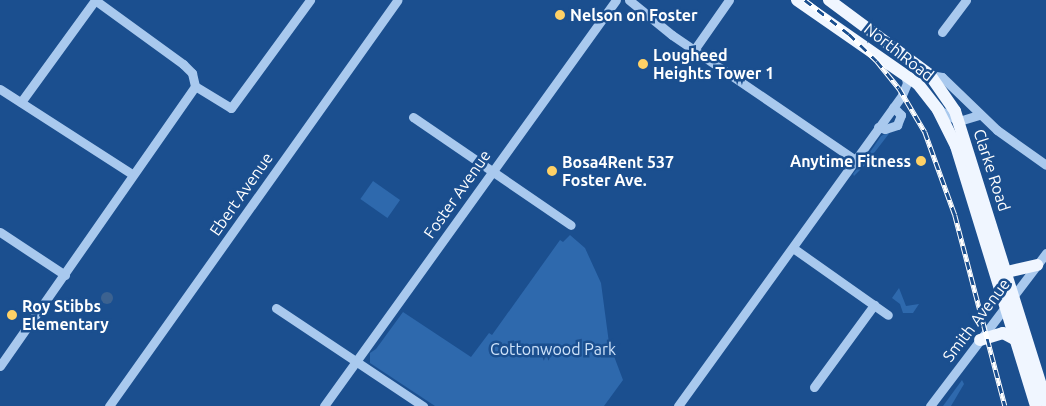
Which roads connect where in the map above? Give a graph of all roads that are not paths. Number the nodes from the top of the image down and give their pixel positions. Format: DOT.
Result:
graph roads {
  1 [pos="95,0"];
  2 [pos="310,0"];
  3 [pos="398,0"];
  4 [pos="616,0"];
  5 [pos="629,0"];
  6 [pos="729,0"];
  7 [pos="797,0"];
  8 [pos="829,0"];
  9 [pos="966,0"];
  10 [pos="942,32"];
  11 [pos="694,50"];
  12 [pos="904,74"];
  13 [pos="930,75"];
  14 [pos="195,86"];
  15 [pos="0,88"];
  16 [pos="21,102"];
  17 [pos="893,107"];
  18 [pos="938,110"];
  19 [pos="979,115"];
  20 [pos="414,117"];
  21 [pos="959,122"];
  22 [pos="880,125"];
  23 [pos="854,159"];
  24 [pos="1046,165"];
  25 [pos="492,170"];
  26 [pos="132,174"];
  27 [pos="571,225"];
  28 [pos="0,232"];
  29 [pos="793,248"];
  30 [pos="1046,253"];
  31 [pos="1037,265"];
  32 [pos="1007,272"];
  33 [pos="65,275"];
  34 [pos="1010,300"];
  35 [pos="874,305"];
  36 [pos="276,308"];
  37 [pos="888,315"];
  38 [pos="980,340"];
  39 [pos="1018,341"];
  40 [pos="356,361"];
  41 [pos="0,366"];
  42 [pos="814,386"];
  43 [pos="1046,402"];
  44 [pos="109,406"];
  45 [pos="324,406"];
  46 [pos="423,406"];
  47 [pos="678,406"];
  48 [pos="930,406"];
  49 [pos="1036,406"];
  1 -- 14 [label="street"];
  1 -- 16 [label="street"];
  2 -- 14 [label="street"];
  3 -- 44 [label="street, Ebert Avenue"];
  4 -- 25 [label="street, Foster Avenue"];
  5 -- 11 [label="street"];
  6 -- 11 [label="street"];
  7 -- 12 [label="main road, North Road"];
  8 -- 13 [label="main road, Clarke Road"];
  9 -- 10 [label="street"];
  11 -- 23 [label="street"];
  12 -- 17 [label="street"];
  12 -- 18 [label="main road, North Road"];
  13 -- 19 [label="street, North Road"];
  13 -- 21 [label="main road, Clarke Road"];
  14 -- 26 [label="street"];
  15 -- 16 [label="street"];
  16 -- 26 [label="street"];
  17 -- 22 [label="street"];
  17 -- 22 [label="street"];
  18 -- 21 [label="street, North Road"];
  18 -- 34 [label="main road, Clarke Road"];
  19 -- 21 [label="street"];
  19 -- 24 [label="street, North Road"];
  20 -- 25 [label="street"];
  21 -- 32 [label="main road, Clarke Road"];
  22 -- 23 [label="street"];
  23 -- 29 [label="street"];
  25 -- 27 [label="street"];
  25 -- 40 [label="street, Foster Avenue"];
  26 -- 33 [label="street"];
  28 -- 33 [label="street"];
  29 -- 35 [label="street"];
  29 -- 47 [label="street"];
  30 -- 31 [label="street, Smith Avenue"];
  31 -- 32 [label="main road"];
  31 -- 34 [label="street, Smith Avenue"];
  32 -- 34 [label="main road, Clarke Road"];
  33 -- 41 [label="street"];
  34 -- 38 [label="street, Smith Avenue"];
  34 -- 39 [label="main road, Clarke Road"];
  34 -- 43 [label="main road, Clarke Road"];
  35 -- 37 [label="street"];
  35 -- 42 [label="street"];
  36 -- 40 [label="street"];
  38 -- 39 [label="main road"];
  38 -- 48 [label="street, Smith Avenue"];
  39 -- 49 [label="main road, Clarke Road"];
  40 -- 45 [label="street, Foster Avenue"];
  40 -- 46 [label="street"];
}
